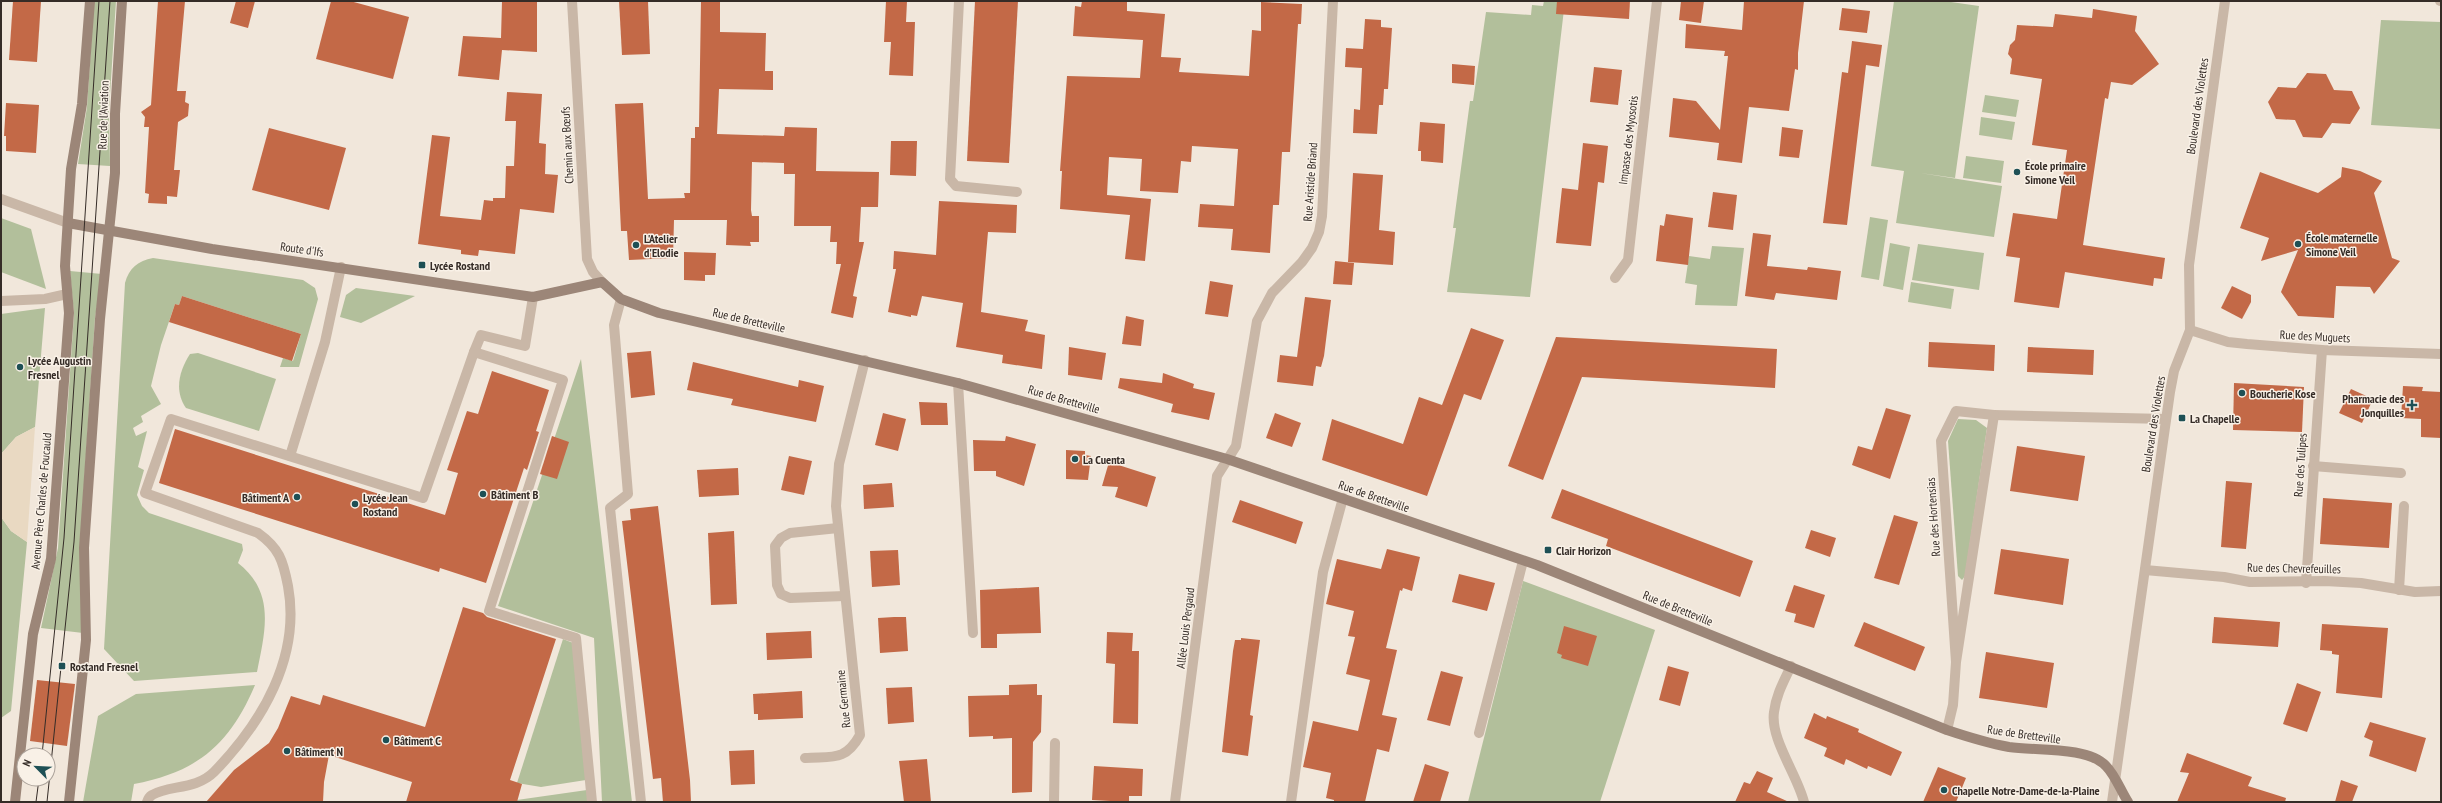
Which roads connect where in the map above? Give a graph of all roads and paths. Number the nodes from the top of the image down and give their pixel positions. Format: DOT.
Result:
graph roads {
  1 [pos="90,1"];
  2 [pos="122,1"];
  3 [pos="572,1"];
  4 [pos="959,1"];
  5 [pos="1333,1"];
  6 [pos="1657,1"];
  7 [pos="2225,1"];
  8 [pos="1017,192"];
  9 [pos="1,199"];
  10 [pos="68,223"];
  11 [pos="108,230"];
  12 [pos="341,267"];
  13 [pos="1615,278"];
  14 [pos="602,282"];
  15 [pos="67,294"];
  16 [pos="533,297"];
  17 [pos="621,299"];
  18 [pos="1,301"];
  19 [pos="2190,330"];
  20 [pos="2322,350"];
  21 [pos="474,352"];
  22 [pos="2441,354"];
  23 [pos="865,360"];
  24 [pos="958,383"];
  25 [pos="1994,415"];
  26 [pos="2166,420"];
  27 [pos="290,456"];
  28 [pos="1227,459"];
  29 [pos="2313,466"];
  30 [pos="2402,473"];
  31 [pos="1343,498"];
  32 [pos="2404,506"];
  33 [pos="838,528"];
  34 [pos="1523,561"];
  35 [pos="2145,570"];
  36 [pos="2306,583"];
  37 [pos="2399,590"];
  38 [pos="2441,590"];
  39 [pos="845,596"];
  40 [pos="973,633"];
  41 [pos="1956,662"];
  42 [pos="1791,666"];
  43 [pos="1947,730"];
  44 [pos="1479,733"];
  45 [pos="1055,743"];
  46 [pos="805,758"];
  47 [pos="2116,782"];
  48 [pos="14,802"];
  49 [pos="69,802"];
  50 [pos="147,802"];
  51 [pos="592,802"];
  52 [pos="642,802"];
  53 [pos="1054,802"];
  54 [pos="1176,802"];
  55 [pos="1291,802"];
  56 [pos="1804,802"];
  57 [pos="2112,802"];
  58 [pos="2128,802"];
  1 -- 10 [label="main road, Rue de l'Aviation"];
  2 -- 11 [label="main road, Rue de l'Aviation"];
  3 -- 14 [label="street, Chemin aux Bœufs"];
  4 -- 8 [label="street"];
  5 -- 28 [label="street, Rue Aristide Briand"];
  6 -- 13 [label="street, Impasse des Myosotis"];
  7 -- 19 [label="street, Boulevard des Violettes"];
  9 -- 10 [label="street, Route d'Ifs"];
  10 -- 11 [label="main road, Route d'Ifs"];
  10 -- 15 [label="main road, Avenue Père Charles de Foucauld"];
  11 -- 12 [label="main road, Route d'Ifs"];
  11 -- 49 [label="main road"];
  12 -- 16 [label="main road, Route d'Ifs"];
  12 -- 27 [label="street"];
  14 -- 16 [label="main road, Route d'Ifs"];
  14 -- 17 [label="main road, Rue de Bretteville"];
  15 -- 18 [label="street"];
  15 -- 48 [label="main road, Avenue Père Charles de Foucauld"];
  16 -- 21 [label="street"];
  17 -- 23 [label="main road, Rue de Bretteville"];
  17 -- 52 [label="street"];
  19 -- 20 [label="street, Rue des Muguets"];
  19 -- 26 [label="street, Boulevard des Violettes"];
  20 -- 22 [label="street, Rue des Muguets"];
  20 -- 29 [label="street, Rue des Tulipes"];
  21 -- 27 [label="street"];
  21 -- 51 [label="street"];
  23 -- 24 [label="main road, Rue de Bretteville"];
  23 -- 33 [label="street, Rue Germaine"];
  24 -- 28 [label="main road, Rue de Bretteville"];
  24 -- 40 [label="street"];
  25 -- 26 [label="street, Rue des Hortensias"];
  25 -- 41 [label="street, Rue des Hortensias"];
  25 -- 41 [label="street, Rue des Hortensias"];
  26 -- 35 [label="street, Boulevard des Violettes"];
  27 -- 50 [label="street"];
  28 -- 31 [label="main road, Rue de Bretteville"];
  28 -- 54 [label="street, Allée Louis Pergaud"];
  29 -- 30 [label="street"];
  29 -- 36 [label="street, Rue des Tulipes"];
  31 -- 34 [label="main road, Rue de Bretteville"];
  31 -- 55 [label="street"];
  32 -- 37 [label="street"];
  33 -- 39 [label="street, Rue Germaine"];
  33 -- 39 [label="street"];
  34 -- 42 [label="main road, Rue de Bretteville"];
  34 -- 44 [label="street"];
  35 -- 36 [label="street, Rue des Chevrefeuilles"];
  35 -- 47 [label="street, Boulevard des Violettes"];
  36 -- 37 [label="street, Rue des Chevrefeuilles"];
  37 -- 38 [label="street, Rue des Chevrefeuilles"];
  39 -- 46 [label="street, Rue Germaine"];
  41 -- 43 [label="street, Rue des Hortensias"];
  42 -- 43 [label="main road, Rue de Bretteville"];
  42 -- 56 [label="street"];
  43 -- 47 [label="main road, Rue de Bretteville"];
  45 -- 53 [label="street"];
  47 -- 57 [label="street, Boulevard des Violettes"];
  47 -- 58 [label="main road, Rue de Bretteville"];
}
